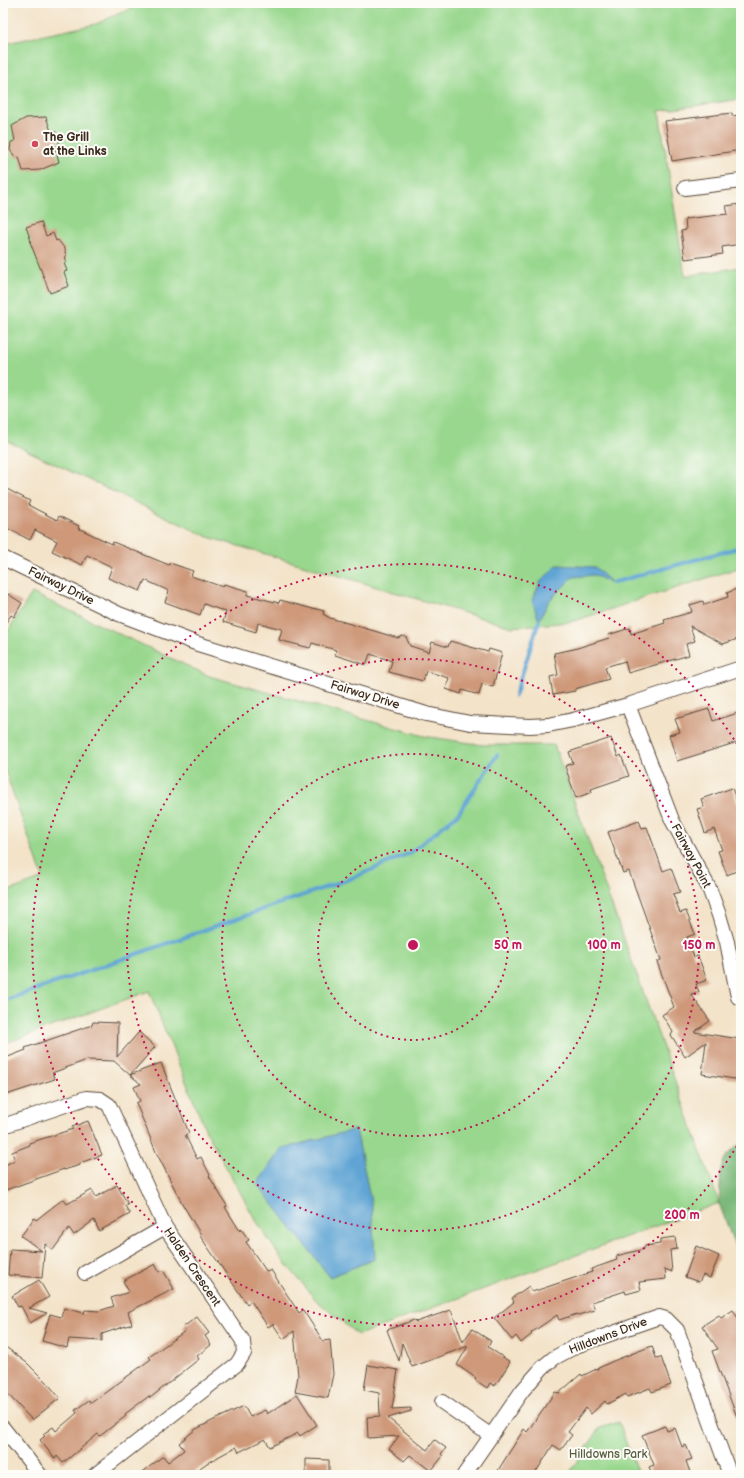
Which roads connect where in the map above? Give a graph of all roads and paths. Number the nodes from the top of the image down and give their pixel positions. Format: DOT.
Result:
graph roads {
  1 [pos="741,181"];
  2 [pos="686,188"];
  3 [pos="3,558"];
  4 [pos="741,668"];
  5 [pos="630,711"];
  6 [pos="738,997"];
  7 [pos="3,1126"];
  8 [pos="165,1227"];
  9 [pos="85,1273"];
  10 [pos="442,1402"];
  11 [pos="3,1428"];
  12 [pos="490,1435"];
  13 [pos="40,1475"];
  14 [pos="95,1475"];
  15 [pos="464,1475"];
  16 [pos="730,1475"];
  1 -- 2 [label="street"];
  3 -- 5 [label="street, Fairway Drive"];
  4 -- 5 [label="street, Fairway Drive"];
  5 -- 6 [label="street, Fairway Point"];
  7 -- 8 [label="street, Halden Crescent"];
  8 -- 9 [label="street"];
  8 -- 14 [label="street, Halden Crescent"];
  10 -- 12 [label="street"];
  11 -- 13 [label="street"];
  12 -- 15 [label="street, Hilldowns Drive"];
  12 -- 16 [label="street, Hilldowns Drive"];
}
